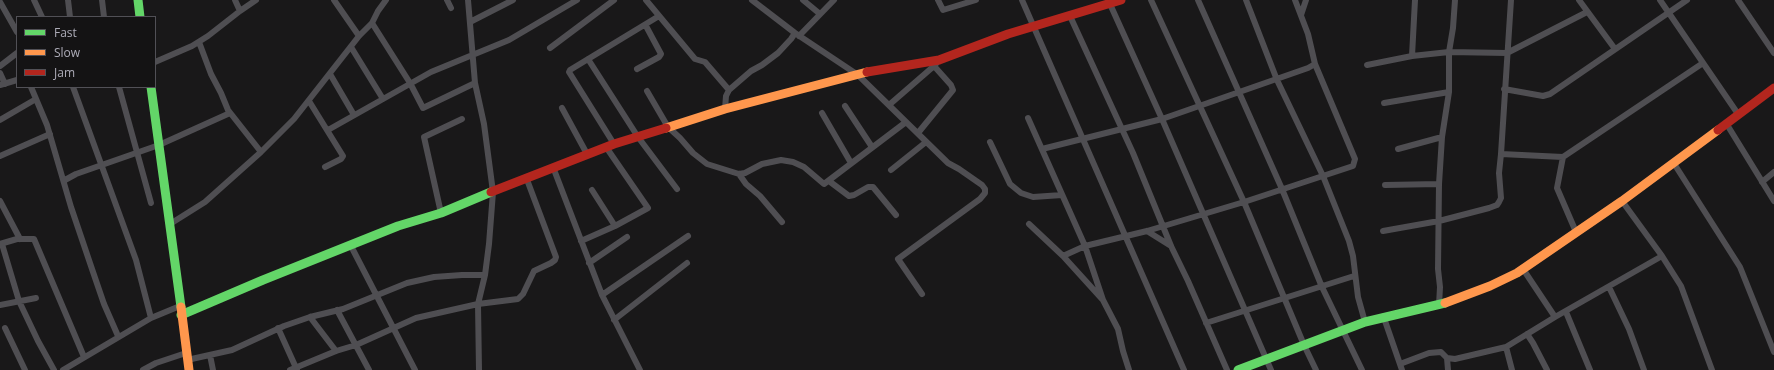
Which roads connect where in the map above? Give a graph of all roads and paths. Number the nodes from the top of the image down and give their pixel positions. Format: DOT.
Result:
graph roads {
  1 [pos="34,0"];
  2 [pos="68,0"];
  3 [pos="102,0"];
  4 [pos="138,0"];
  5 [pos="235,0"];
  6 [pos="256,0"];
  7 [pos="334,0"];
  8 [pos="386,0"];
  9 [pos="447,0"];
  10 [pos="468,0"];
  11 [pos="512,0"];
  12 [pos="577,0"];
  13 [pos="614,0"];
  14 [pos="646,0"];
  15 [pos="752,0"];
  16 [pos="803,0"];
  17 [pos="834,0"];
  18 [pos="938,0"];
  19 [pos="976,0"];
  20 [pos="1022,0"];
  21 [pos="1121,0"];
  22 [pos="1151,0"];
  23 [pos="1198,0"];
  24 [pos="1246,0"];
  25 [pos="1295,0"];
  26 [pos="1306,0"];
  27 [pos="1415,0"];
  28 [pos="1455,0"];
  29 [pos="1511,0"];
  30 [pos="1579,0"];
  31 [pos="1660,0"];
  32 [pos="1687,0"];
  33 [pos="1738,0"];
  34 [pos="0,2"];
  35 [pos="1110,4"];
  36 [pos="450,8"];
  37 [pos="240,11"];
  38 [pos="1587,12"];
  39 [pos="1669,13"];
  40 [pos="820,14"];
  41 [pos="42,16"];
  42 [pos="70,16"];
  43 [pos="104,16"];
  44 [pos="140,16"];
  45 [pos="659,16"];
  46 [pos="1070,16"];
  47 [pos="1301,16"];
  48 [pos="470,22"];
  49 [pos="372,23"];
  50 [pos="646,26"];
  51 [pos="1033,26"];
  52 [pos="16,30"];
  53 [pos="797,34"];
  54 [pos="359,36"];
  55 [pos="199,42"];
  56 [pos="350,47"];
  57 [pos="550,48"];
  58 [pos="1615,49"];
  59 [pos="1449,52"];
  60 [pos="1507,53"];
  61 [pos="1774,53"];
  62 [pos="16,54"];
  63 [pos="472,56"];
  64 [pos="1412,56"];
  65 [pos="588,59"];
  66 [pos="156,62"];
  67 [pos="1703,62"];
  68 [pos="936,63"];
  69 [pos="1314,64"];
  70 [pos="1367,65"];
  71 [pos="0,66"];
  72 [pos="637,69"];
  73 [pos="0,73"];
  74 [pos="330,74"];
  75 [pos="858,74"];
  76 [pos="16,80"];
  77 [pos="1277,80"];
  78 [pos="410,83"];
  79 [pos="475,83"];
  80 [pos="2,84"];
  81 [pos="31,88"];
  82 [pos="73,88"];
  83 [pos="119,88"];
  84 [pos="151,88"];
  85 [pos="1774,88"];
  86 [pos="1504,89"];
  87 [pos="729,90"];
  88 [pos="646,91"];
  89 [pos="1449,92"];
  90 [pos="1239,93"];
  91 [pos="36,99"];
  92 [pos="383,99"];
  93 [pos="309,101"];
  94 [pos="1384,103"];
  95 [pos="889,105"];
  96 [pos="845,106"];
  97 [pos="1201,106"];
  98 [pos="562,108"];
  99 [pos="725,109"];
  100 [pos="230,113"];
  101 [pos="822,113"];
  102 [pos="1738,114"];
  103 [pos="354,115"];
  104 [pos="1028,118"];
  105 [pos="462,119"];
  106 [pos="1162,119"];
  107 [pos="0,120"];
  108 [pos="906,122"];
  109 [pos="1726,123"];
  110 [pos="668,127"];
  111 [pos="1122,128"];
  112 [pos="328,130"];
  113 [pos="918,133"];
  114 [pos="50,134"];
  115 [pos="638,137"];
  116 [pos="1442,137"];
  117 [pos="1083,139"];
  118 [pos="926,142"];
  119 [pos="990,142"];
  120 [pos="159,144"];
  121 [pos="610,146"];
  122 [pos="872,147"];
  123 [pos="1042,149"];
  124 [pos="1398,149"];
  125 [pos="138,152"];
  126 [pos="261,152"];
  127 [pos="587,154"];
  128 [pos="1501,154"];
  129 [pos="0,156"];
  130 [pos="1562,158"];
  131 [pos="1673,162"];
  132 [pos="851,163"];
  133 [pos="101,164"];
  134 [pos="325,167"];
  135 [pos="553,167"];
  136 [pos="891,170"];
  137 [pos="1774,172"];
  138 [pos="740,174"];
  139 [pos="1323,176"];
  140 [pos="526,177"];
  141 [pos="65,180"];
  142 [pos="829,181"];
  143 [pos="1762,182"];
  144 [pos="1439,184"];
  145 [pos="1385,185"];
  146 [pos="678,189"];
  147 [pos="1282,189"];
  148 [pos="592,190"];
  149 [pos="492,192"];
  150 [pos="1062,195"];
  151 [pos="0,201"];
  152 [pos="1622,201"];
  153 [pos="1774,201"];
  154 [pos="1244,202"];
  155 [pos="151,203"];
  156 [pos="441,213"];
  157 [pos="1203,214"];
  158 [pos="896,215"];
  159 [pos="1439,221"];
  160 [pos="782,222"];
  161 [pos="170,224"];
  162 [pos="1029,224"];
  163 [pos="616,226"];
  164 [pos="1163,226"];
  165 [pos="1147,231"];
  166 [pos="1383,231"];
  167 [pos="1576,232"];
  168 [pos="1126,235"];
  169 [pos="688,236"];
  170 [pos="627,237"];
  171 [pos="20,239"];
  172 [pos="581,241"];
  173 [pos="1,244"];
  174 [pos="351,246"];
  175 [pos="1085,246"];
  176 [pos="1171,246"];
  177 [pos="1063,256"];
  178 [pos="1662,256"];
  179 [pos="589,263"];
  180 [pos="687,263"];
  181 [pos="1523,269"];
  182 [pos="485,275"];
  183 [pos="1354,276"];
  184 [pos="1322,287"];
  185 [pos="1608,287"];
  186 [pos="922,294"];
  187 [pos="377,295"];
  188 [pos="602,295"];
  189 [pos="36,298"];
  190 [pos="1284,299"];
  191 [pos="18,300"];
  192 [pos="1103,300"];
  193 [pos="478,304"];
  194 [pos="1438,305"];
  195 [pos="0,306"];
  196 [pos="337,310"];
  197 [pos="1244,310"];
  198 [pos="180,311"];
  199 [pos="1566,312"];
  200 [pos="310,317"];
  201 [pos="1555,317"];
  202 [pos="151,318"];
  203 [pos="1384,318"];
  204 [pos="614,320"];
  205 [pos="1370,321"];
  206 [pos="1206,323"];
  207 [pos="5,328"];
  208 [pos="278,328"];
  209 [pos="393,328"];
  210 [pos="1343,331"];
  211 [pos="1526,334"];
  212 [pos="118,336"];
  213 [pos="356,345"];
  214 [pos="1304,345"];
  215 [pos="1506,347"];
  216 [pos="336,351"];
  217 [pos="1774,352"];
  218 [pos="210,355"];
  219 [pos="187,356"];
  220 [pos="84,357"];
  221 [pos="1447,358"];
  222 [pos="1266,360"];
  223 [pos="1401,367"];
  224 [pos="294,369"];
  225 [pos="25,370"];
  226 [pos="54,370"];
  227 [pos="63,370"];
  228 [pos="143,370"];
  229 [pos="189,370"];
  230 [pos="213,370"];
  231 [pos="368,370"];
  232 [pos="415,370"];
  233 [pos="479,370"];
  234 [pos="640,370"];
  235 [pos="1129,370"];
  236 [pos="1184,370"];
  237 [pos="1226,370"];
  238 [pos="1238,370"];
  239 [pos="1271,370"];
  240 [pos="1316,370"];
  241 [pos="1362,370"];
  242 [pos="1448,370"];
  243 [pos="1512,370"];
  244 [pos="1547,370"];
  245 [pos="1590,370"];
  246 [pos="1644,370"];
  247 [pos="1712,370"];
  1 -- 41 [label="street"];
  2 -- 42 [label="street"];
  3 -- 43 [label="street"];
  4 -- 44 [label="street"];
  5 -- 37 [label="street"];
  6 -- 37 [label="street"];
  7 -- 54 [label="street"];
  8 -- 49 [label="street"];
  9 -- 36 [label="street"];
  10 -- 48 [label="street"];
  11 -- 48 [label="street"];
  12 -- 63 [label="street"];
  13 -- 57 [label="street"];
  14 -- 45 [label="street"];
  15 -- 53 [label="street"];
  16 -- 40 [label="street"];
  17 -- 40 [label="street"];
  18 -- 19 [label="street"];
  20 -- 51 [label="street"];
  21 -- 35 [label="street"];
  22 -- 97 [label="street"];
  23 -- 90 [label="street"];
  24 -- 77 [label="street"];
  25 -- 47 [label="street"];
  26 -- 47 [label="street"];
  27 -- 64 [label="street"];
  28 -- 59 [label="street"];
  29 -- 60 [label="street"];
  30 -- 38 [label="street"];
  31 -- 39 [label="street"];
  32 -- 39 [label="street"];
  33 -- 61 [label="street"];
  34 -- 52 [label="street"];
  35 -- 46 [label="street"];
  35 -- 106 [label="street"];
  37 -- 55 [label="street"];
  38 -- 58 [label="street"];
  38 -- 60 [label="street"];
  39 -- 58 [label="street"];
  39 -- 67 [label="street"];
  40 -- 53 [label="street"];
  45 -- 50 [label="street"];
  45 -- 87 [label="street"];
  46 -- 51 [label="street"];
  46 -- 111 [label="street"];
  47 -- 69 [label="street"];
  48 -- 63 [label="street"];
  49 -- 54 [label="street"];
  49 -- 78 [label="street"];
  50 -- 65 [label="street"];
  50 -- 72 [label="street"];
  51 -- 68 [label="street"];
  51 -- 117 [label="street"];
  53 -- 75 [label="street"];
  53 -- 87 [label="street"];
  54 -- 56 [label="street"];
  55 -- 66 [label="street"];
  55 -- 100 [label="street"];
  56 -- 74 [label="street"];
  56 -- 92 [label="street"];
  58 -- 86 [label="street"];
  59 -- 60 [label="street"];
  59 -- 64 [label="street"];
  59 -- 89 [label="street"];
  60 -- 86 [label="street"];
  62 -- 71 [label="street"];
  63 -- 78 [label="street"];
  63 -- 79 [label="street"];
  64 -- 70 [label="street"];
  65 -- 115 [label="street"];
  65 -- 121 [label="street"];
  67 -- 102 [label="street"];
  67 -- 130 [label="street"];
  68 -- 75 [label="street"];
  68 -- 95 [label="street"];
  68 -- 113 [label="street"];
  69 -- 77 [label="street"];
  69 -- 139 [label="street"];
  73 -- 80 [label="street"];
  74 -- 93 [label="street"];
  74 -- 103 [label="street"];
  75 -- 95 [label="street"];
  75 -- 99 [label="street"];
  76 -- 80 [label="street"];
  77 -- 90 [label="street"];
  77 -- 139 [label="street"];
  78 -- 79 [label="street"];
  78 -- 92 [label="street"];
  79 -- 149 [label="street"];
  81 -- 91 [label="street"];
  82 -- 133 [label="street"];
  83 -- 125 [label="street"];
  84 -- 120 [label="street"];
  85 -- 102 [label="street"];
  86 -- 128 [label="street"];
  87 -- 99 [label="street"];
  88 -- 110 [label="street"];
  89 -- 94 [label="street"];
  89 -- 116 [label="street"];
  90 -- 97 [label="street"];
  90 -- 147 [label="street"];
  91 -- 107 [label="street"];
  91 -- 114 [label="street"];
  92 -- 103 [label="street"];
  93 -- 112 [label="street"];
  93 -- 126 [label="street"];
  95 -- 108 [label="street"];
  96 -- 122 [label="street"];
  97 -- 106 [label="street"];
  97 -- 154 [label="street"];
  98 -- 127 [label="street"];
  99 -- 110 [label="street"];
  100 -- 120 [label="street"];
  100 -- 126 [label="street"];
  101 -- 132 [label="street"];
  102 -- 109 [label="street"];
  103 -- 112 [label="street"];
  104 -- 123 [label="street"];
  105 -- 156 [label="street"];
  106 -- 111 [label="street"];
  106 -- 157 [label="street"];
  108 -- 113 [label="street"];
  108 -- 122 [label="street"];
  109 -- 131 [label="street"];
  109 -- 143 [label="street"];
  110 -- 115 [label="street"];
  110 -- 138 [label="street"];
  111 -- 117 [label="street"];
  111 -- 164 [label="street"];
  112 -- 134 [label="street"];
  113 -- 118 [label="street"];
  114 -- 129 [label="street"];
  114 -- 141 [label="street"];
  115 -- 121 [label="street"];
  115 -- 146 [label="street"];
  116 -- 124 [label="street"];
  116 -- 144 [label="street"];
  117 -- 123 [label="street"];
  117 -- 168 [label="street"];
  118 -- 136 [label="street"];
  118 -- 186 [label="street"];
  119 -- 150 [label="street"];
  120 -- 125 [label="street"];
  120 -- 161 [label="street"];
  121 -- 127 [label="street"];
  121 -- 163 [label="street"];
  122 -- 132 [label="street"];
  123 -- 150 [label="street"];
  125 -- 133 [label="street"];
  125 -- 155 [label="street"];
  126 -- 161 [label="street"];
  127 -- 135 [label="street"];
  128 -- 130 [label="street"];
  128 -- 159 [label="street"];
  130 -- 167 [label="street"];
  131 -- 152 [label="street"];
  131 -- 217 [label="street"];
  132 -- 142 [label="street"];
  133 -- 141 [label="street"];
  133 -- 202 [label="street"];
  135 -- 140 [label="street"];
  135 -- 172 [label="street"];
  137 -- 143 [label="street"];
  138 -- 142 [label="street"];
  138 -- 160 [label="street"];
  139 -- 147 [label="street"];
  139 -- 183 [label="street"];
  140 -- 149 [label="street"];
  140 -- 193 [label="street"];
  141 -- 212 [label="street"];
  142 -- 158 [label="street"];
  143 -- 153 [label="street"];
  144 -- 145 [label="street"];
  144 -- 159 [label="street"];
  147 -- 154 [label="street"];
  147 -- 184 [label="street"];
  148 -- 163 [label="street"];
  149 -- 156 [label="street"];
  149 -- 182 [label="street"];
  150 -- 175 [label="street"];
  151 -- 171 [label="street"];
  152 -- 167 [label="street"];
  152 -- 178 [label="street"];
  154 -- 157 [label="street"];
  154 -- 190 [label="street"];
  156 -- 174 [label="street"];
  157 -- 164 [label="street"];
  157 -- 197 [label="street"];
  159 -- 166 [label="street"];
  159 -- 194 [label="street"];
  161 -- 198 [label="street"];
  162 -- 177 [label="street"];
  163 -- 172 [label="street"];
  164 -- 165 [label="street"];
  164 -- 176 [label="street"];
  165 -- 168 [label="street"];
  165 -- 176 [label="street"];
  167 -- 181 [label="street"];
  168 -- 175 [label="street"];
  168 -- 236 [label="street"];
  169 -- 188 [label="street"];
  170 -- 179 [label="street"];
  171 -- 173 [label="street"];
  171 -- 220 [label="street"];
  172 -- 179 [label="street"];
  173 -- 191 [label="street"];
  174 -- 187 [label="street"];
  174 -- 198 [label="street"];
  175 -- 177 [label="street"];
  175 -- 192 [label="street"];
  176 -- 206 [label="street"];
  177 -- 192 [label="street"];
  178 -- 185 [label="street"];
  178 -- 247 [label="street"];
  179 -- 188 [label="street"];
  180 -- 204 [label="street"];
  181 -- 194 [label="street"];
  181 -- 201 [label="street"];
  182 -- 187 [label="street"];
  182 -- 193 [label="street"];
  183 -- 184 [label="street"];
  183 -- 205 [label="street"];
  184 -- 190 [label="street"];
  184 -- 210 [label="street"];
  185 -- 199 [label="street"];
  185 -- 246 [label="street"];
  187 -- 196 [label="street"];
  187 -- 209 [label="street"];
  188 -- 204 [label="street"];
  189 -- 191 [label="street"];
  190 -- 197 [label="street"];
  190 -- 214 [label="street"];
  191 -- 195 [label="street"];
  191 -- 226 [label="street"];
  192 -- 235 [label="street"];
  193 -- 209 [label="street"];
  193 -- 233 [label="street"];
  194 -- 203 [label="street"];
  196 -- 200 [label="street"];
  196 -- 213 [label="street"];
  197 -- 206 [label="street"];
  197 -- 222 [label="street"];
  198 -- 202 [label="street"];
  198 -- 219 [label="street"];
  199 -- 201 [label="street"];
  199 -- 245 [label="street"];
  200 -- 208 [label="street"];
  200 -- 216 [label="street"];
  201 -- 211 [label="street"];
  202 -- 212 [label="street"];
  203 -- 205 [label="street"];
  203 -- 223 [label="street"];
  204 -- 234 [label="street"];
  205 -- 210 [label="street"];
  206 -- 237 [label="street"];
  207 -- 225 [label="street"];
  208 -- 218 [label="street"];
  208 -- 224 [label="street"];
  209 -- 213 [label="street"];
  209 -- 232 [label="street"];
  210 -- 214 [label="street"];
  210 -- 241 [label="street"];
  211 -- 215 [label="street"];
  211 -- 244 [label="street"];
  212 -- 220 [label="street"];
  213 -- 216 [label="street"];
  213 -- 231 [label="street"];
  214 -- 222 [label="street"];
  214 -- 240 [label="street"];
  215 -- 221 [label="street"];
  215 -- 243 [label="street"];
  216 -- 224 [label="street"];
  218 -- 219 [label="street"];
  218 -- 230 [label="street"];
  219 -- 228 [label="street"];
  219 -- 229 [label="street"];
  220 -- 227 [label="street"];
  221 -- 223 [label="street"];
  221 -- 242 [label="street"];
  222 -- 238 [label="street"];
  222 -- 239 [label="street"];
}
